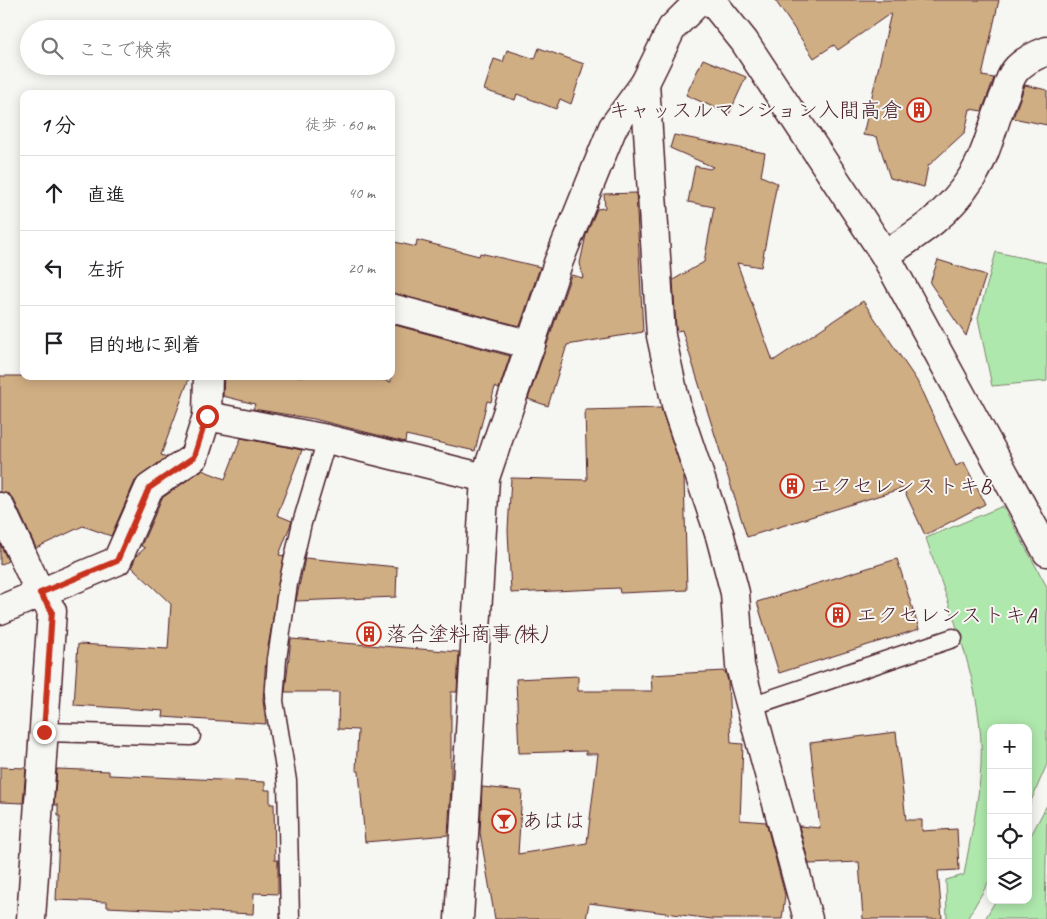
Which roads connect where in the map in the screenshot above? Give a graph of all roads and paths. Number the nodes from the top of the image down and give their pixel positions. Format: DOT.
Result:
graph roads {
  1 [pos="700,0"];
  2 [pos="711,0"];
  3 [pos="1047,51"];
  4 [pos="645,83"];
  5 [pos="885,255"];
  6 [pos="395,309"];
  7 [pos="530,346"];
  8 [pos="208,380"];
  9 [pos="207,416"];
  10 [pos="327,439"];
  11 [pos="485,478"];
  12 [pos="0,507"];
  13 [pos="1047,552"];
  14 [pos="40,593"];
  15 [pos="0,610"];
  16 [pos="953,638"];
  17 [pos="751,706"];
  18 [pos="44,732"];
  19 [pos="191,736"];
  20 [pos="31,919"];
  21 [pos="290,919"];
  22 [pos="459,919"];
  23 [pos="808,919"];
  1 -- 4 [label="street"];
  2 -- 5 [label="street"];
  3 -- 5 [label="street"];
  4 -- 7 [label="street"];
  4 -- 17 [label="street"];
  5 -- 13 [label="street"];
  6 -- 7 [label="street"];
  7 -- 11 [label="street"];
  8 -- 9 [label="street"];
  9 -- 10 [label="street"];
  9 -- 14 [label="street"];
  10 -- 11 [label="street"];
  10 -- 21 [label="lane"];
  11 -- 22 [label="street"];
  12 -- 14 [label="street"];
  14 -- 15 [label="street"];
  14 -- 18 [label="street"];
  16 -- 17 [label="lane"];
  17 -- 23 [label="street"];
  18 -- 19 [label="lane"];
  18 -- 20 [label="street"];
}
